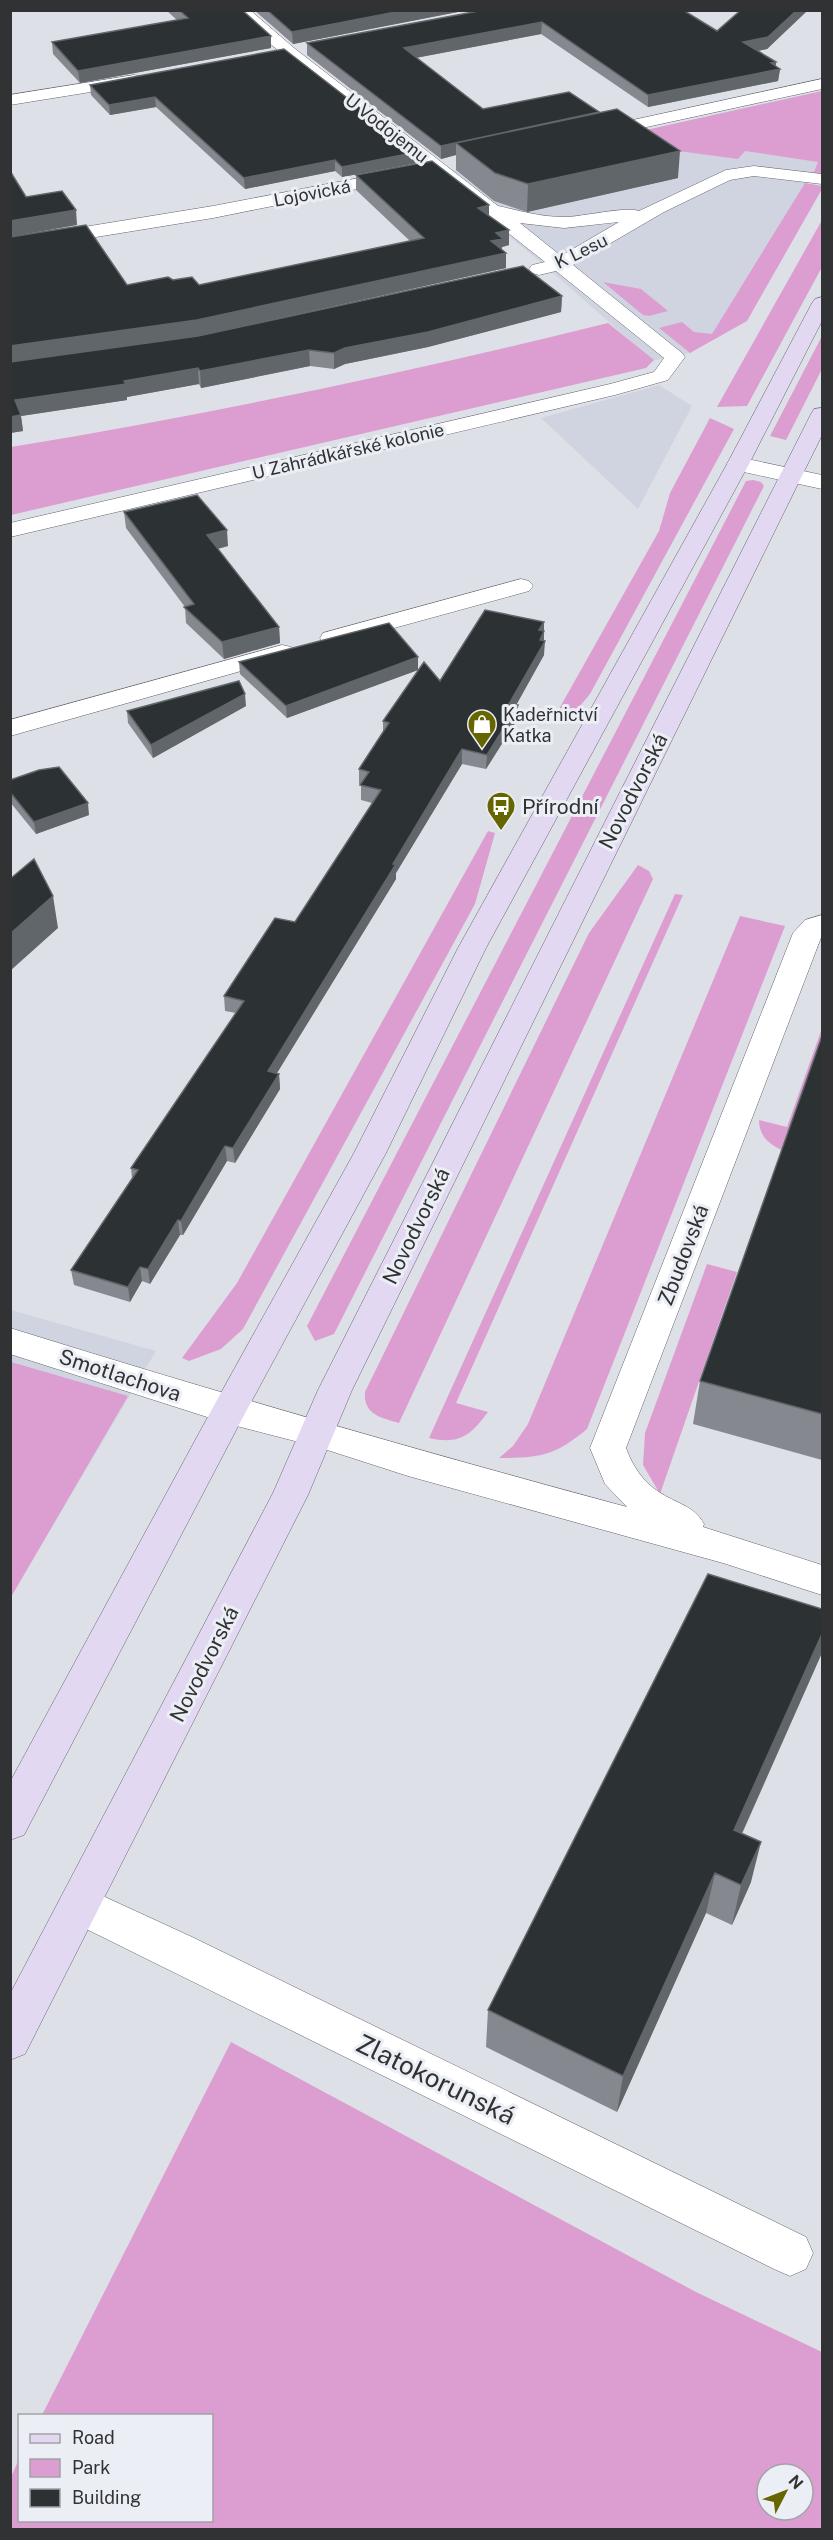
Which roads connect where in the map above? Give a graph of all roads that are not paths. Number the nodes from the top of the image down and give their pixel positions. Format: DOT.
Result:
graph roads {
  1 [pos="240,10"];
  2 [pos="312,47"];
  3 [pos="288,51"];
  4 [pos="265,56"];
  5 [pos="150,77"];
  6 [pos="822,84"];
  7 [pos="10,100"];
  8 [pos="577,137"];
  9 [pos="460,162"];
  10 [pos="437,168"];
  11 [pos="822,179"];
  12 [pos="657,208"];
  13 [pos="491,209"];
  14 [pos="10,245"];
  15 [pos="559,265"];
  16 [pos="520,273"];
  17 [pos="822,303"];
  18 [pos="675,357"];
  19 [pos="822,414"];
  20 [pos="738,464"];
  21 [pos="808,478"];
  22 [pos="10,530"];
  23 [pos="521,586"];
  24 [pos="10,728"];
  25 [pos="822,924"];
  26 [pos="10,1341"];
  27 [pos="229,1410"];
  28 [pos="318,1433"];
  29 [pos="723,1548"];
  30 [pos="822,1580"];
  31 [pos="10,1822"];
  32 [pos="81,1905"];
  33 [pos="10,2039"];
  34 [pos="790,2253"];
  1 -- 3 [label="street, U Vodojemu"];
  2 -- 3 [label="street"];
  3 -- 4 [label="street"];
  3 -- 10 [label="street, U Vodojemu"];
  5 -- 7 [label="street"];
  6 -- 8 [label="street"];
  9 -- 10 [label="street, Lojovická"];
  10 -- 13 [label="street, U Vodojemu"];
  10 -- 14 [label="street, Lojovická"];
  11 -- 12 [label="street, K Lesu"];
  12 -- 13 [label="street"];
  12 -- 15 [label="street, K Lesu"];
  13 -- 15 [label="street, U Vodojemu"];
  15 -- 16 [label="street, K Lesu"];
  15 -- 18 [label="street, U Vodojemu"];
  17 -- 20 [label="main road"];
  18 -- 22 [label="street, U Zahrádkářské kolonie"];
  19 -- 21 [label="main road, Novodvorská"];
  20 -- 21 [label="street"];
  20 -- 27 [label="main road"];
  21 -- 28 [label="main road, Novodvorská"];
  23 -- 24 [label="street"];
  25 -- 29 [label="street, Zbudovská"];
  26 -- 27 [label="street, Smotlachova"];
  27 -- 28 [label="street, Zbudovská"];
  27 -- 31 [label="main road"];
  28 -- 29 [label="street, Zbudovská"];
  28 -- 32 [label="main road, Novodvorská"];
  29 -- 30 [label="street, Zbudovská"];
  32 -- 33 [label="main road, Novodvorská"];
  32 -- 34 [label="street, Zlatokorunská"];
}
